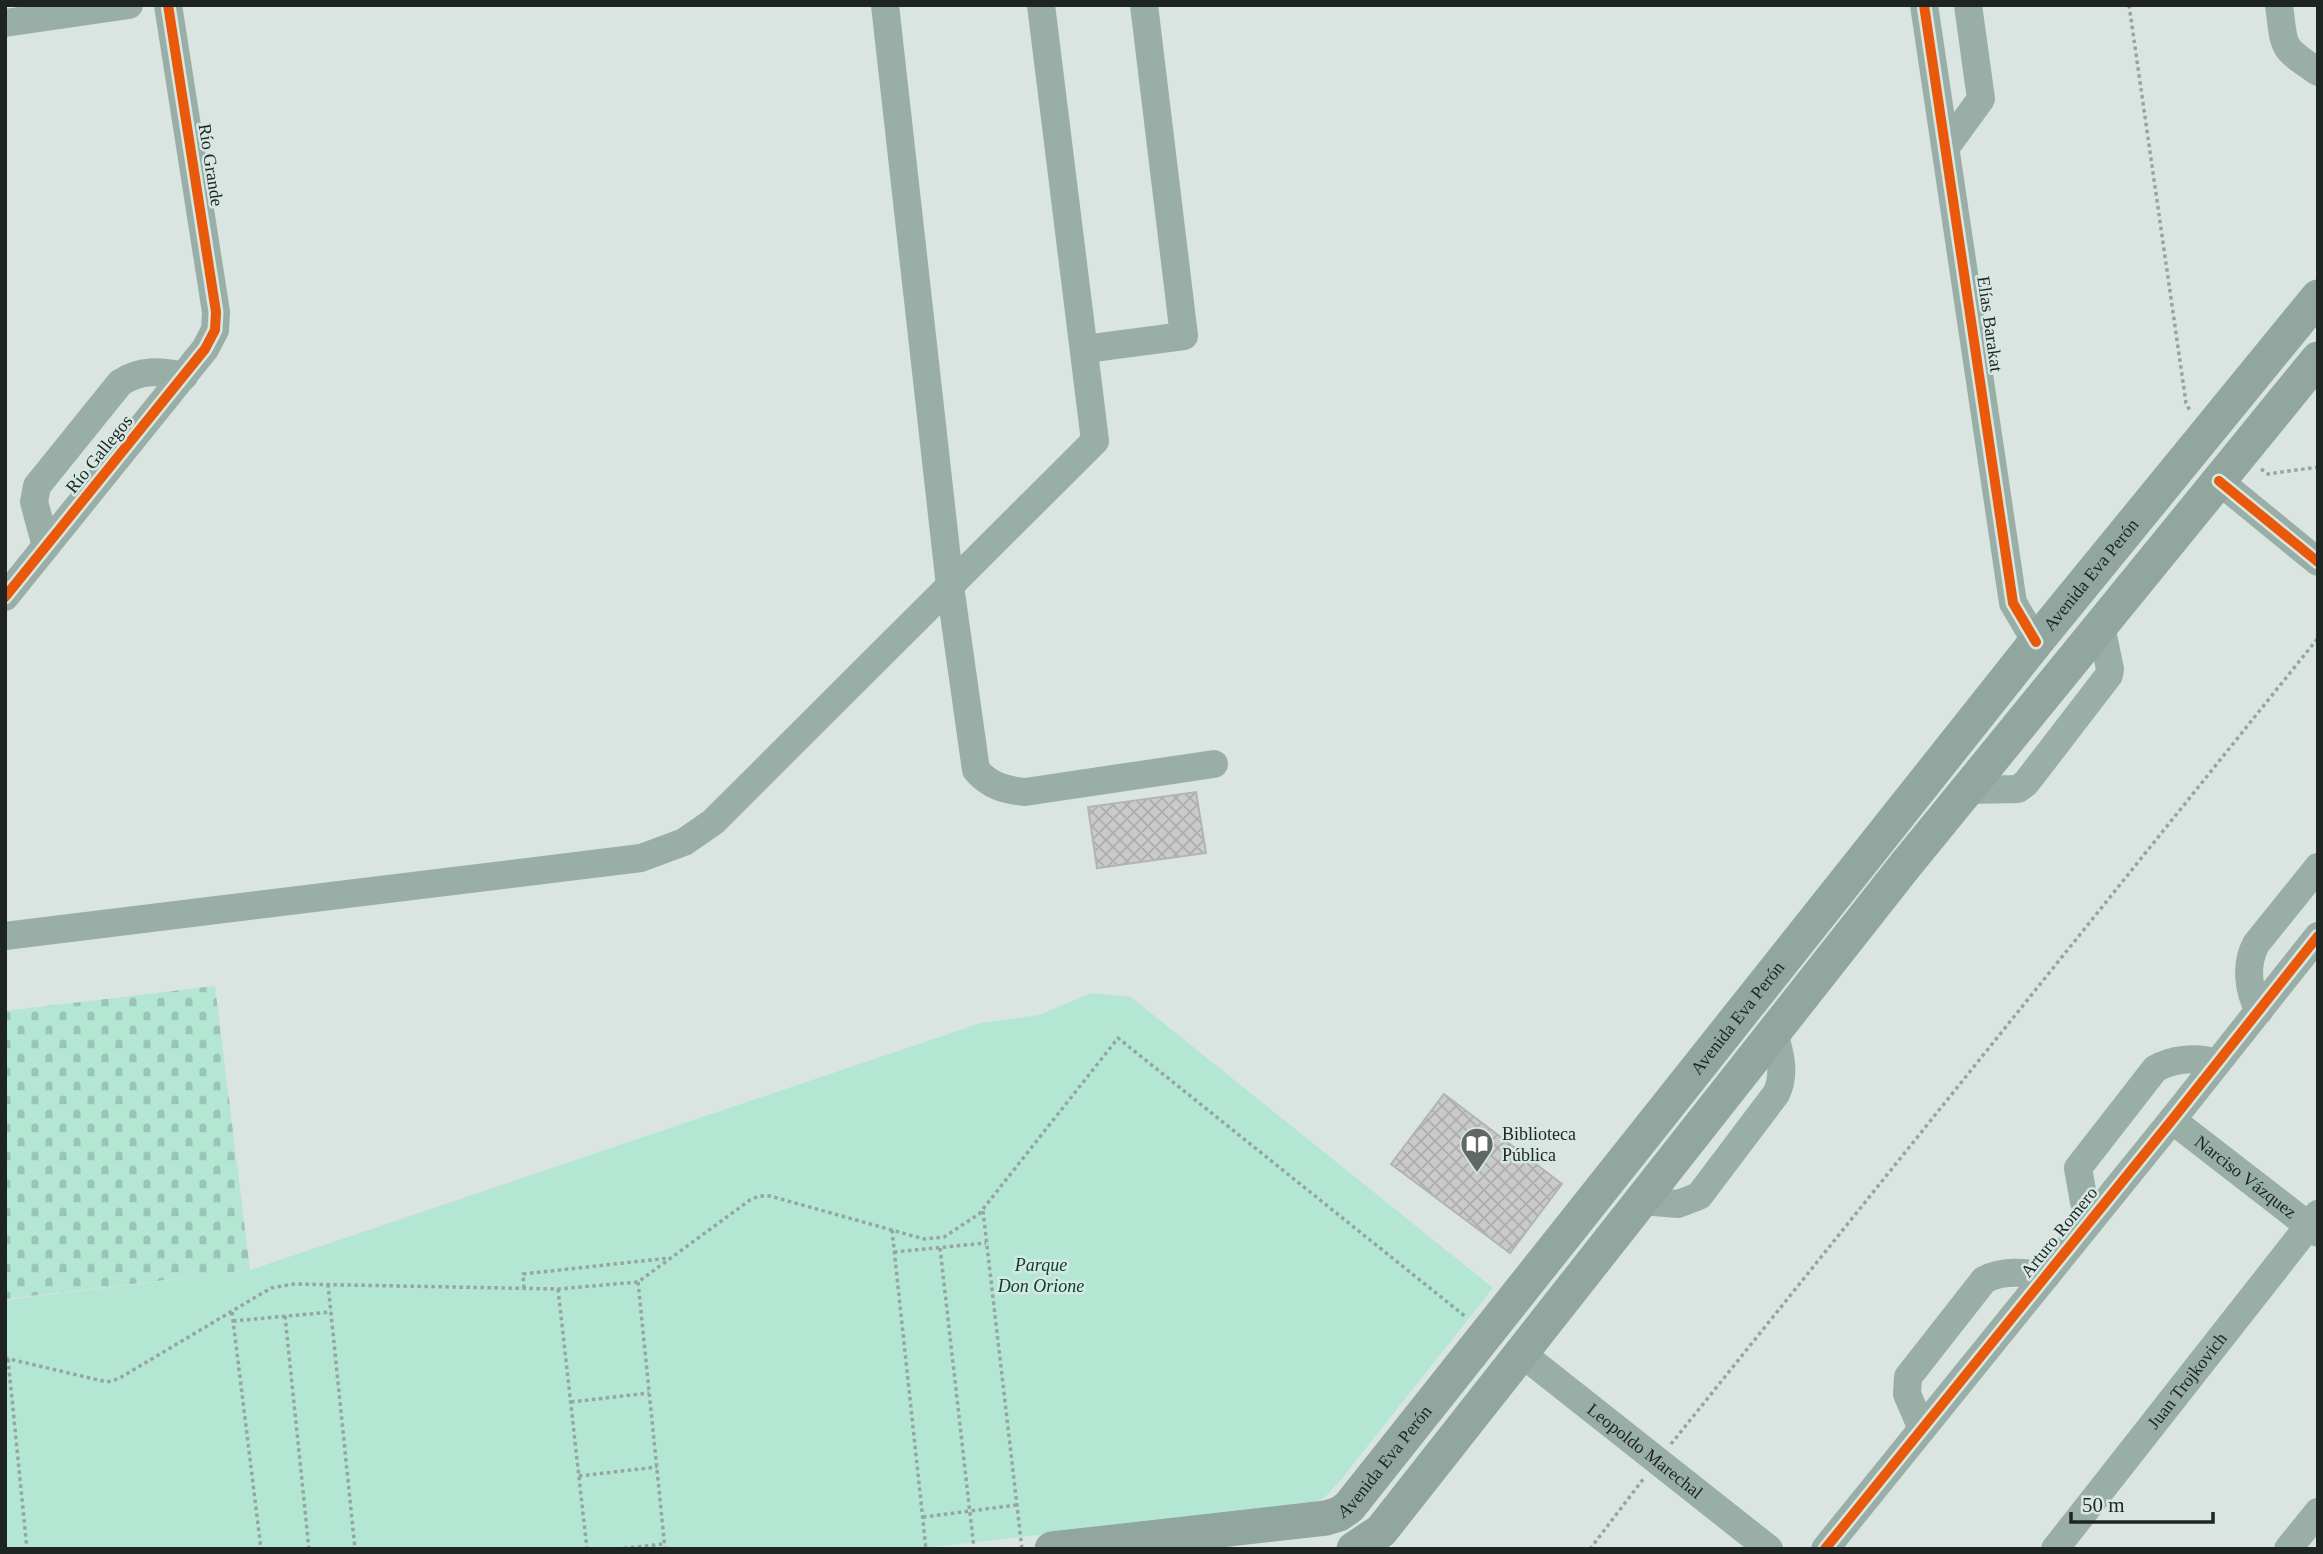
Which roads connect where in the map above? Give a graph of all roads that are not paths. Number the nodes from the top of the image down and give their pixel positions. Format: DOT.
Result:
graph roads {
  1 [pos="129,5"];
  2 [pos="168,5"];
  3 [pos="885,5"];
  4 [pos="1041,5"];
  5 [pos="1144,5"];
  6 [pos="1924,5"];
  7 [pos="1968,5"];
  8 [pos="2279,5"];
  9 [pos="5,23"];
  10 [pos="2318,72"];
  11 [pos="1947,147"];
  12 [pos="2318,297"];
  13 [pos="215,330"];
  14 [pos="1085,349"];
  15 [pos="2273,351"];
  16 [pos="2310,369"];
  17 [pos="184,376"];
  18 [pos="2219,481"];
  19 [pos="46,546"];
  20 [pos="2108,556"];
  21 [pos="2318,562"];
  22 [pos="2140,577"];
  23 [pos="950,586"];
  24 [pos="7,591"];
  25 [pos="2036,642"];
  26 [pos="1214,764"];
  27 [pos="1874,846"];
  28 [pos="1904,867"];
  29 [pos="2318,867"];
  30 [pos="5,936"];
  31 [pos="2318,936"];
  32 [pos="2259,1010"];
  33 [pos="2217,1063"];
  34 [pos="2172,1120"];
  35 [pos="1613,1176"];
  36 [pos="1642,1200"];
  37 [pos="2093,1217"];
  38 [pos="2315,1224"];
  39 [pos="2046,1276"];
  40 [pos="1521,1353"];
  41 [pos="1922,1429"];
  42 [pos="1402,1442"];
  43 [pos="1432,1464"];
  44 [pos="2318,1512"];
  45 [pos="1372,1543"];
  46 [pos="1052,1549"];
  47 [pos="1769,1549"];
  48 [pos="1825,1549"];
  49 [pos="2055,1549"];
  50 [pos="2288,1549"];
  1 -- 9 [label="street"];
  2 -- 13 [label="street, Río Grande"];
  3 -- 23 [label="street"];
  4 -- 14 [label="street"];
  5 -- 14 [label="street"];
  6 -- 11 [label="street, Elías Barakat"];
  7 -- 11 [label="street"];
  8 -- 10 [label="street"];
  11 -- 25 [label="street, Elías Barakat"];
  12 -- 15 [label="main road, Avenida Eva Perón"];
  13 -- 17 [label="street, Río Gallegos"];
  14 -- 23 [label="street"];
  15 -- 16 [label="main road"];
  15 -- 20 [label="main road, Avenida Eva Perón"];
  16 -- 18 [label="main road, Avenida Eva Perón"];
  17 -- 19 [label="street, Río Gallegos"];
  17 -- 19 [label="street"];
  18 -- 21 [label="street"];
  18 -- 22 [label="main road, Avenida Eva Perón"];
  19 -- 24 [label="street, Río Gallegos"];
  20 -- 22 [label="main road"];
  20 -- 25 [label="main road, Avenida Eva Perón"];
  22 -- 28 [label="main road, Avenida Eva Perón"];
  23 -- 26 [label="street"];
  23 -- 30 [label="street"];
  25 -- 27 [label="main road, Avenida Eva Perón"];
  27 -- 28 [label="main road"];
  27 -- 35 [label="main road, Avenida Eva Perón"];
  28 -- 36 [label="main road, Avenida Eva Perón"];
  29 -- 32 [label="street"];
  31 -- 32 [label="street, Arturo Romero"];
  32 -- 33 [label="street, Arturo Romero"];
  33 -- 34 [label="street, Arturo Romero"];
  33 -- 37 [label="street"];
  34 -- 37 [label="street, Arturo Romero"];
  34 -- 38 [label="street, Narciso Vázquez"];
  35 -- 36 [label="main road"];
  35 -- 42 [label="main road, Avenida Eva Perón"];
  36 -- 40 [label="main road, Avenida Eva Perón"];
  37 -- 39 [label="street, Arturo Romero"];
  38 -- 49 [label="street, Juan Trojkovich"];
  39 -- 41 [label="street, Arturo Romero"];
  39 -- 41 [label="street"];
  40 -- 43 [label="main road, Avenida Eva Perón"];
  40 -- 47 [label="street, Leopoldo Marechal"];
  41 -- 48 [label="street, Arturo Romero"];
  42 -- 43 [label="main road"];
  42 -- 46 [label="main road, Avenida Eva Perón"];
  43 -- 45 [label="main road, Avenida Eva Perón"];
  44 -- 50 [label="street"];
}
